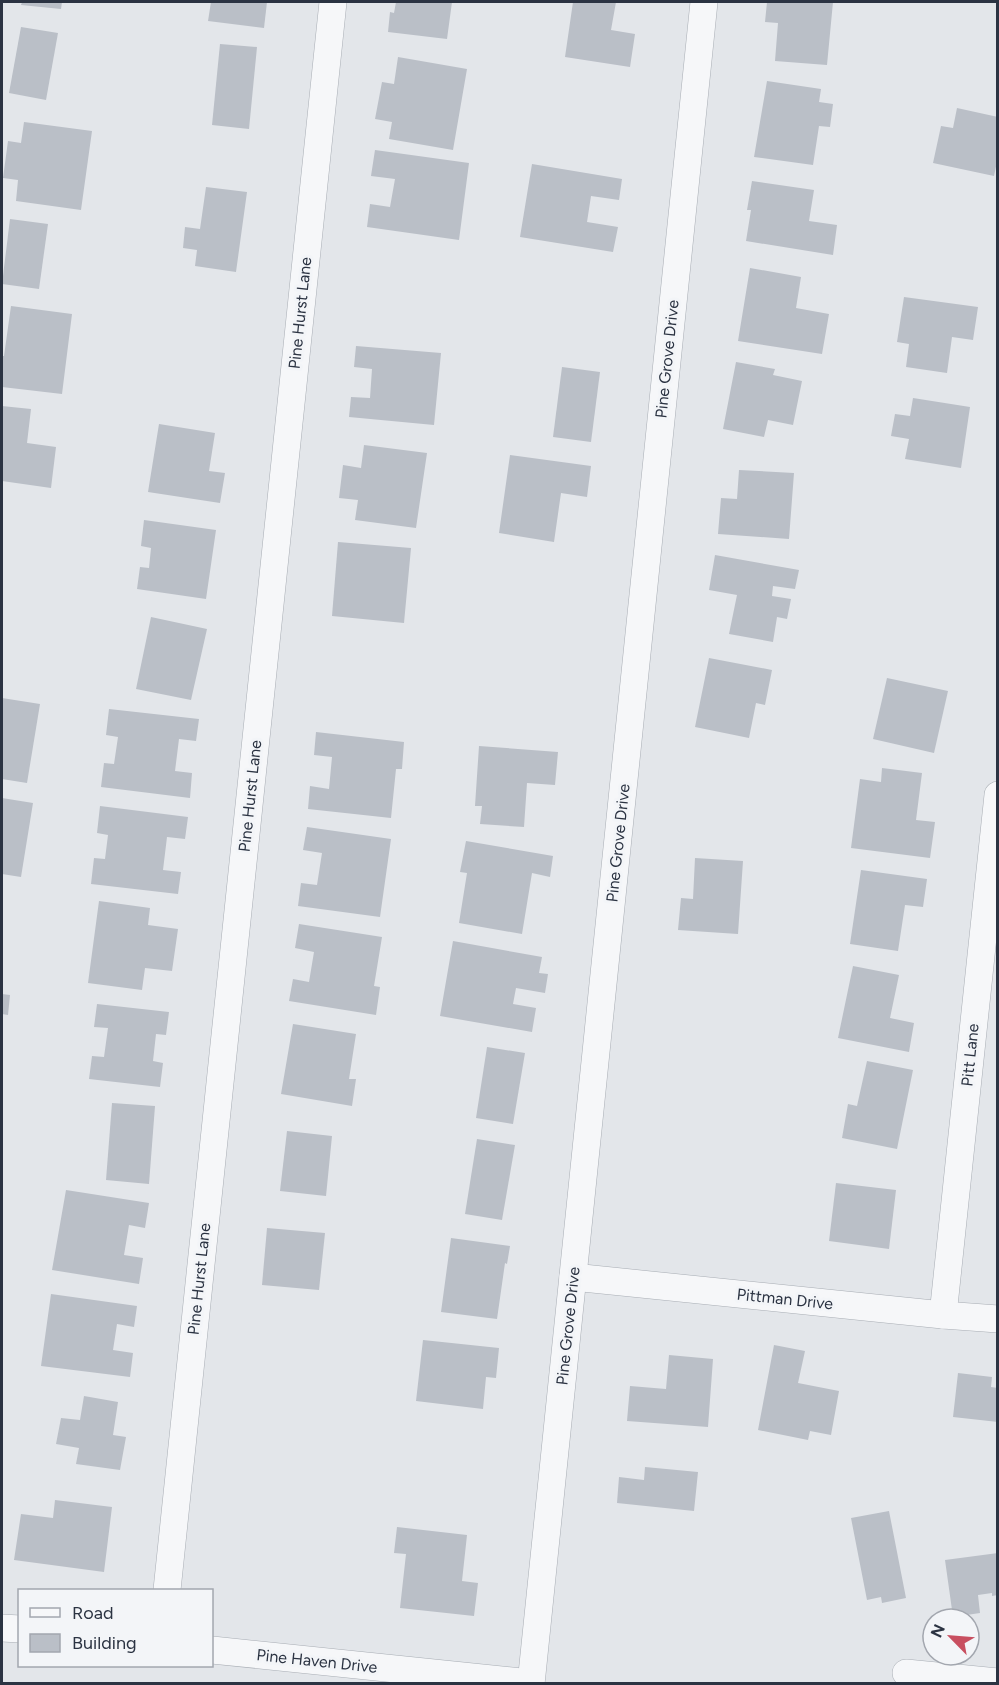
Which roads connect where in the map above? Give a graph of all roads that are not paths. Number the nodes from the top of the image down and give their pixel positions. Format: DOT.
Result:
graph roads {
  1 [pos="333,2"];
  2 [pos="704,2"];
  3 [pos="998,795"];
  4 [pos="573,1277"];
  5 [pos="943,1315"];
  6 [pos="998,1319"];
  7 [pos="167,1589"];
  8 [pos="2,1628"];
  9 [pos="18,1629"];
  10 [pos="213,1650"];
  11 [pos="906,1673"];
  12 [pos="998,1682"];
  13 [pos="531,1683"];
  1 -- 7 [label="street, Pine Hurst Lane"];
  2 -- 4 [label="street, Pine Grove Drive"];
  3 -- 5 [label="street, Pitt Lane"];
  4 -- 5 [label="street, Pittman Drive"];
  4 -- 13 [label="street, Pine Grove Drive"];
  5 -- 6 [label="street, Pittman Drive"];
  8 -- 9 [label="street"];
  10 -- 13 [label="street, Pine Haven Drive"];
  11 -- 12 [label="street"];
}
